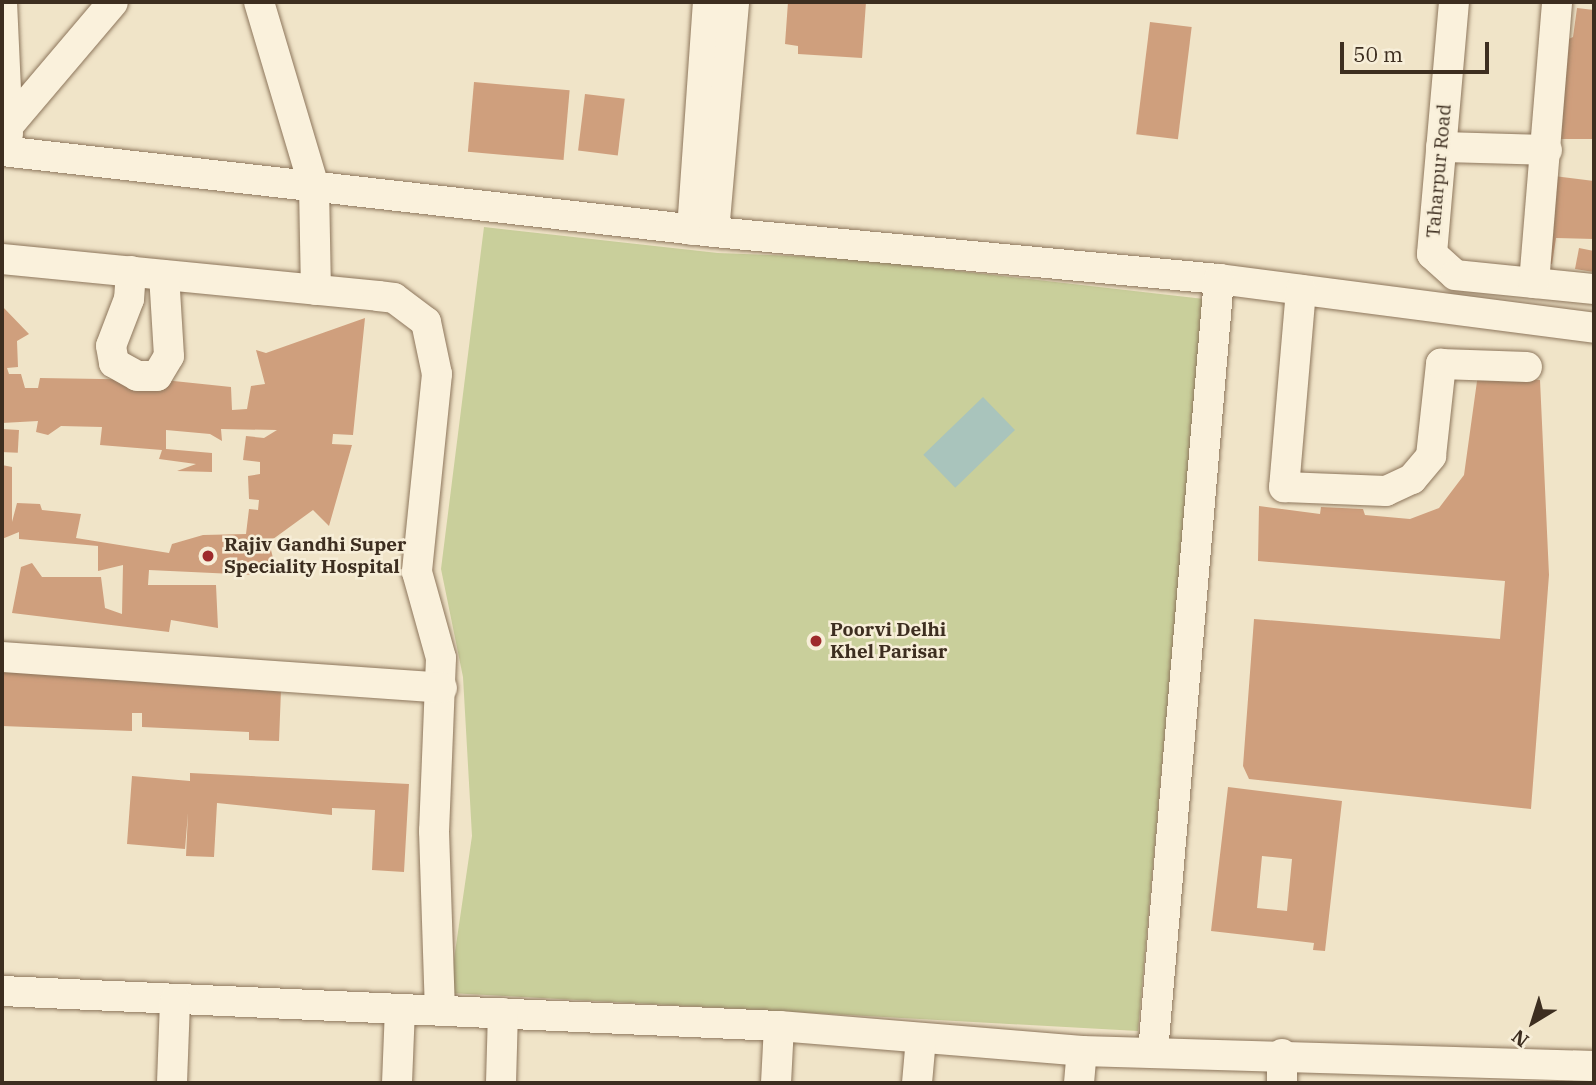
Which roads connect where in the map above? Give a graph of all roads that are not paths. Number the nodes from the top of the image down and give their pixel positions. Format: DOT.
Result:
graph roads {
  1 [pos="2,2"];
  2 [pos="113,2"];
  3 [pos="258,2"];
  4 [pos="708,2"];
  5 [pos="733,2"];
  6 [pos="1454,2"];
  7 [pos="1557,2"];
  8 [pos="6,143"];
  9 [pos="1441,147"];
  10 [pos="1547,150"];
  11 [pos="314,187"];
  12 [pos="703,231"];
  13 [pos="2,259"];
  14 [pos="131,271"];
  15 [pos="164,275"];
  16 [pos="1219,279"];
  17 [pos="1534,283"];
  18 [pos="1594,289"];
  19 [pos="316,290"];
  20 [pos="1301,290"];
  21 [pos="1594,328"];
  22 [pos="1527,368"];
  23 [pos="2,657"];
  24 [pos="442,688"];
  25 [pos="2,991"];
  26 [pos="175,1000"];
  27 [pos="400,1009"];
  28 [pos="440,1010"];
  29 [pos="503,1013"];
  30 [pos="779,1026"];
  31 [pos="921,1038"];
  32 [pos="1082,1051"];
  33 [pos="1153,1052"];
  34 [pos="1282,1054"];
  35 [pos="1594,1066"];
  36 [pos="172,1083"];
  37 [pos="397,1083"];
  38 [pos="500,1083"];
  39 [pos="776,1083"];
  40 [pos="916,1083"];
  41 [pos="1079,1083"];
  42 [pos="1282,1083"];
  1 -- 8 [label="street"];
  2 -- 8 [label="street"];
  3 -- 11 [label="street"];
  4 -- 12 [label="street"];
  5 -- 12 [label="street"];
  6 -- 9 [label="street, Taharpur Road"];
  7 -- 10 [label="street"];
  8 -- 11 [label="street"];
  9 -- 10 [label="street"];
  9 -- 17 [label="street, Taharpur Road"];
  10 -- 17 [label="street"];
  11 -- 12 [label="street"];
  11 -- 19 [label="street"];
  12 -- 16 [label="street"];
  13 -- 14 [label="street"];
  14 -- 15 [label="street"];
  14 -- 15 [label="street"];
  15 -- 19 [label="street"];
  16 -- 20 [label="street"];
  16 -- 33 [label="street"];
  17 -- 18 [label="street, Taharpur Road"];
  19 -- 24 [label="street"];
  20 -- 21 [label="street"];
  20 -- 22 [label="street"];
  23 -- 24 [label="street"];
  24 -- 28 [label="street"];
  25 -- 26 [label="street"];
  26 -- 27 [label="street"];
  26 -- 36 [label="street"];
  27 -- 28 [label="street"];
  27 -- 37 [label="street"];
  28 -- 29 [label="street"];
  29 -- 30 [label="street"];
  29 -- 38 [label="street"];
  30 -- 31 [label="street"];
  30 -- 39 [label="street"];
  31 -- 32 [label="street"];
  31 -- 40 [label="street"];
  32 -- 33 [label="street"];
  32 -- 41 [label="street"];
  33 -- 34 [label="street"];
  34 -- 35 [label="street"];
  34 -- 42 [label="street"];
}
